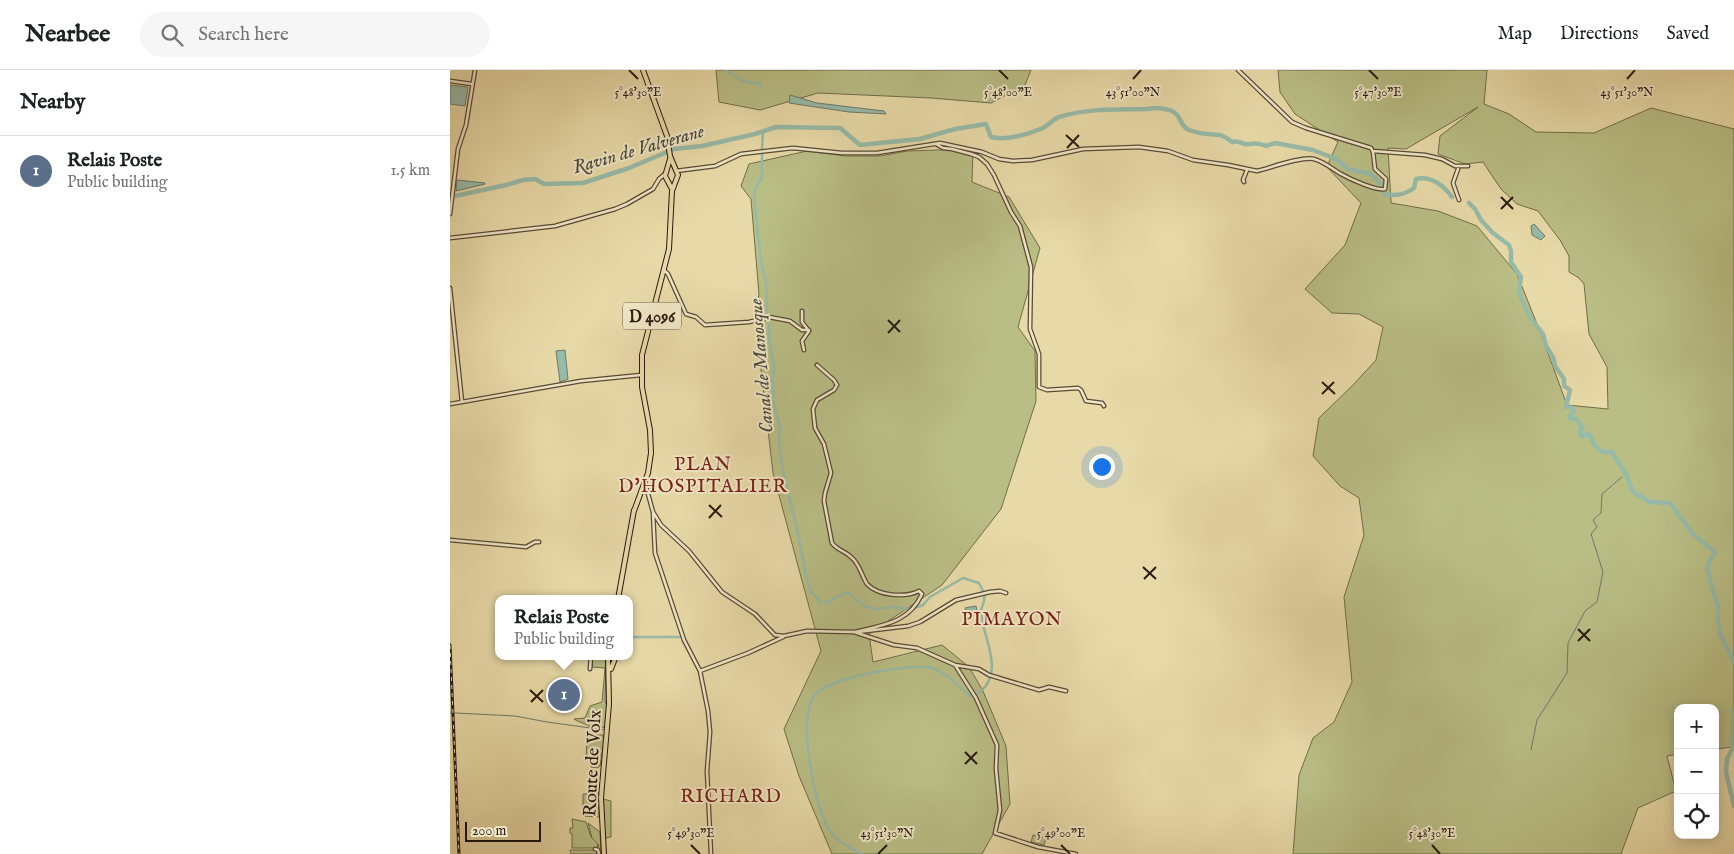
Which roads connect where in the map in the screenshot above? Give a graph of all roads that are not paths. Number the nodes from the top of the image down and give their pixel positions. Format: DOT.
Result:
graph roads {
  1 [pos="475,70"];
  2 [pos="643,70"];
  3 [pos="1238,70"];
  4 [pos="450,81"];
  5 [pos="472,84"];
  6 [pos="936,144"];
  7 [pos="1373,151"];
  8 [pos="670,156"];
  9 [pos="1468,166"];
  10 [pos="1458,169"];
  11 [pos="675,170"];
  12 [pos="686,170"];
  13 [pos="1247,170"];
  14 [pos="667,176"];
  15 [pos="676,179"];
  16 [pos="1244,182"];
  17 [pos="672,191"];
  18 [pos="1459,200"];
  19 [pos="450,214"];
  20 [pos="450,238"];
  21 [pos="664,270"];
  22 [pos="450,288"];
  23 [pos="802,311"];
  24 [pos="809,330"];
  25 [pos="804,350"];
  26 [pos="817,365"];
  27 [pos="641,375"];
  28 [pos="462,402"];
  29 [pos="450,404"];
  30 [pos="1104,406"];
  31 [pos="651,441"];
  32 [pos="647,466"];
  33 [pos="645,482"];
  34 [pos="634,511"];
  35 [pos="653,512"];
  36 [pos="450,540"];
  37 [pos="539,542"];
  38 [pos="1006,593"];
  39 [pos="619,595"];
  40 [pos="854,632"];
  41 [pos="784,636"];
  42 [pos="591,660"];
  43 [pos="608,660"];
  44 [pos="615,660"];
  45 [pos="955,665"];
  46 [pos="590,669"];
  47 [pos="700,671"];
  48 [pos="610,674"];
  49 [pos="1065,691"];
  50 [pos="595,849"];
  51 [pos="599,854"];
  52 [pos="604,854"];
  53 [pos="712,854"];
  54 [pos="1076,854"];
  1 -- 5 [label="street"];
  2 -- 8 [label="main road, D 4096"];
  3 -- 7 [label="street"];
  4 -- 5 [label="street"];
  5 -- 19 [label="street"];
  6 -- 12 [label="street"];
  6 -- 13 [label="street"];
  6 -- 30 [label="street"];
  7 -- 9 [label="street"];
  7 -- 13 [label="street"];
  8 -- 11 [label="main road, D 4096"];
  8 -- 14 [label="main road, D 4096"];
  10 -- 18 [label="street"];
  11 -- 12 [label="street"];
  11 -- 14 [label="main road"];
  11 -- 15 [label="main road"];
  12 -- 15 [label="street"];
  13 -- 16 [label="street"];
  14 -- 15 [label="main road"];
  14 -- 17 [label="main road, D 4096"];
  14 -- 20 [label="street"];
  15 -- 17 [label="main road, D 4096"];
  17 -- 21 [label="main road, D 4096"];
  21 -- 24 [label="street"];
  21 -- 27 [label="main road, D 4096"];
  22 -- 28 [label="street"];
  23 -- 24 [label="street"];
  24 -- 25 [label="street"];
  26 -- 40 [label="street"];
  27 -- 28 [label="street"];
  27 -- 31 [label="main road, D 4096"];
  28 -- 29 [label="street"];
  31 -- 32 [label="main road, D 4096"];
  31 -- 33 [label="main road, D 4096"];
  32 -- 33 [label="street"];
  32 -- 34 [label="main road, D 4096"];
  33 -- 34 [label="main road, D 4096"];
  33 -- 35 [label="street"];
  34 -- 39 [label="main road, D 4096"];
  35 -- 41 [label="street"];
  35 -- 47 [label="street"];
  36 -- 37 [label="street"];
  38 -- 40 [label="street"];
  40 -- 41 [label="street"];
  40 -- 45 [label="street"];
  41 -- 47 [label="street"];
  42 -- 46 [label="street"];
  43 -- 48 [label="main road, Route de Volx"];
  44 -- 48 [label="main road, Route de Volx"];
  45 -- 49 [label="street"];
  45 -- 54 [label="street"];
  47 -- 53 [label="street"];
  48 -- 52 [label="main road, Route de Volx"];
  50 -- 51 [label="street"];
}
